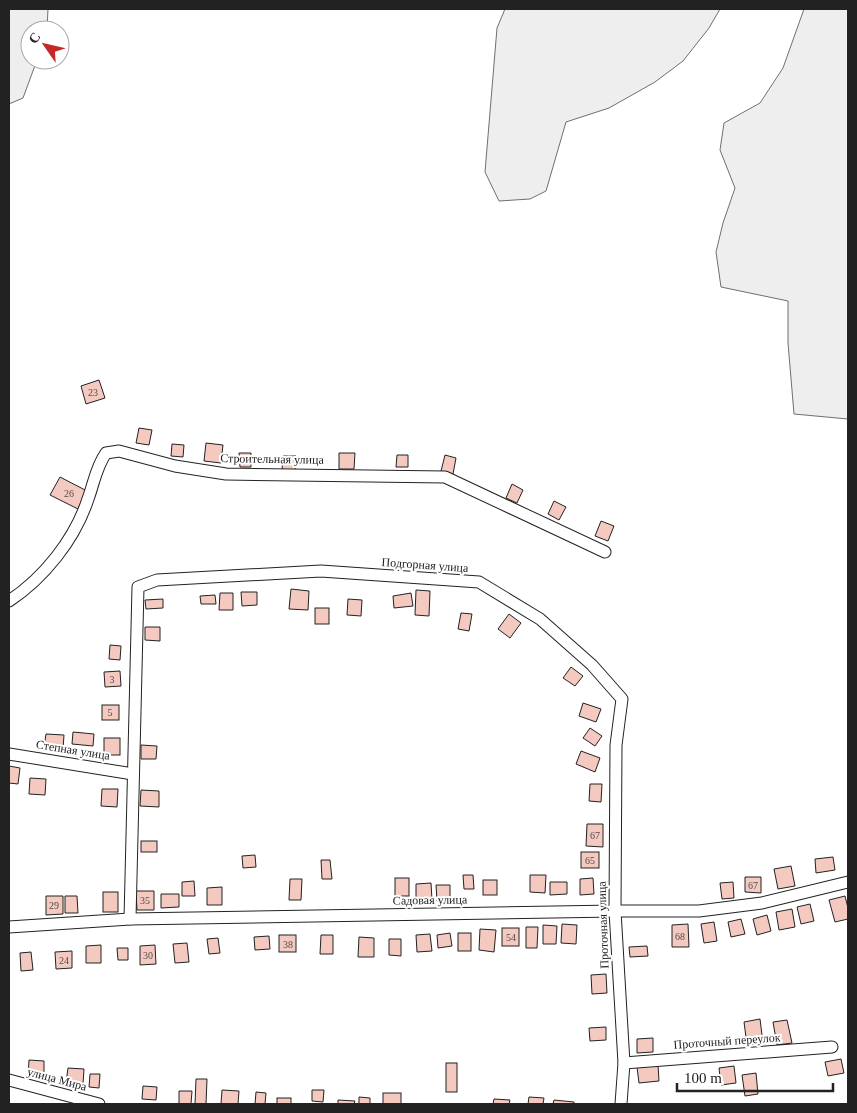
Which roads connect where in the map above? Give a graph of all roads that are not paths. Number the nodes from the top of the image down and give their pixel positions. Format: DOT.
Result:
graph roads {
  1 [pos="605,552"];
  2 [pos="9,601"];
  3 [pos="616,745"];
  4 [pos="9,754"];
  5 [pos="133,774"];
  6 [pos="848,882"];
  7 [pos="615,911"];
  8 [pos="130,919"];
  9 [pos="9,927"];
  10 [pos="832,1047"];
  11 [pos="624,1063"];
  12 [pos="9,1080"];
  13 [pos="99,1104"];
  14 [pos="621,1104"];
  1 -- 2 [label="street, Строительная улица"];
  3 -- 5 [label="street, Подгорная улица"];
  3 -- 7 [label="street, Проточная улица"];
  4 -- 5 [label="street, Степная улица"];
  5 -- 8 [label="street"];
  6 -- 7 [label="street, Садовая улица"];
  7 -- 8 [label="street, Садовая улица"];
  7 -- 11 [label="street, Проточная улица"];
  8 -- 9 [label="street, Садовая улица"];
  10 -- 11 [label="street, Проточный переулок"];
  11 -- 14 [label="street, Проточная улица"];
  12 -- 13 [label="street, улица Мира"];
}
